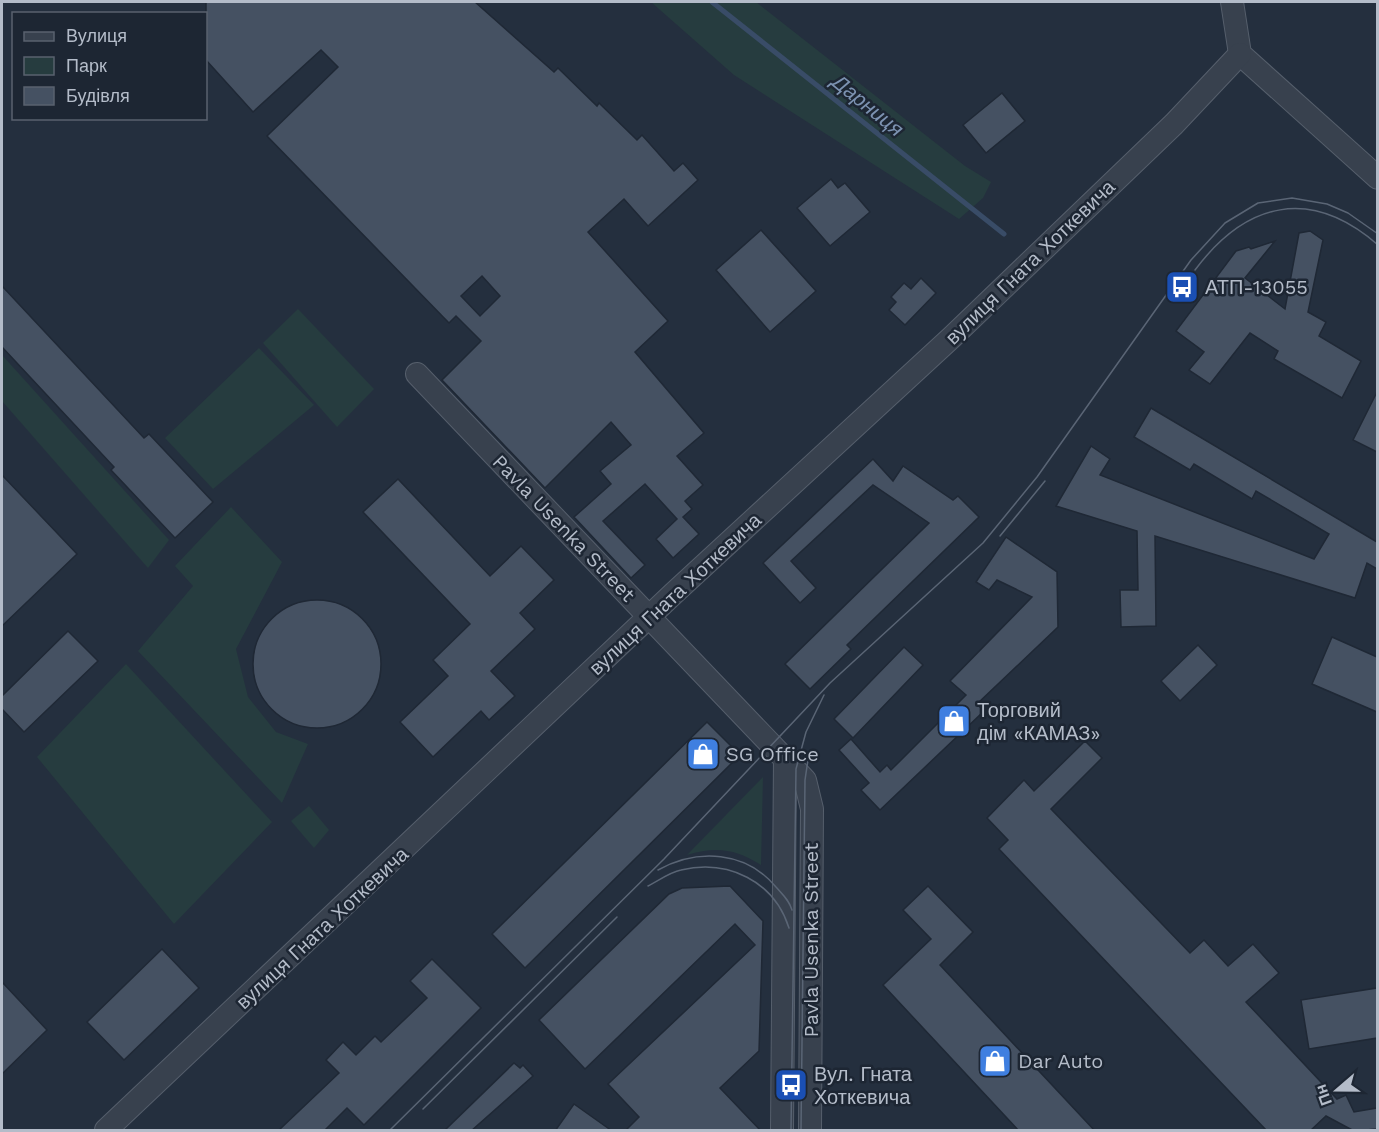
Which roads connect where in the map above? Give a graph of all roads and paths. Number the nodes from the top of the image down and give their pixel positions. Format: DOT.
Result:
graph roads {
  1 [pos="1232,2"];
  2 [pos="1240,54"];
  3 [pos="1377,178"];
  4 [pos="417,374"];
  5 [pos="649,617"];
  6 [pos="785,759"];
  7 [pos="106,1131"];
  8 [pos="782,1131"];
  9 [pos="810,1131"];
  1 -- 2 [label="street"];
  2 -- 3 [label="street"];
  2 -- 5 [label="street, вулиця Гната Хоткевича"];
  4 -- 5 [label="street, Pavla Usenka Street"];
  5 -- 6 [label="street, Pavla Usenka Street"];
  5 -- 7 [label="street, вулиця Гната Хоткевича"];
  6 -- 8 [label="street, Pavla Usenka Street"];
  6 -- 9 [label="street, Pavla Usenka Street"];
}
